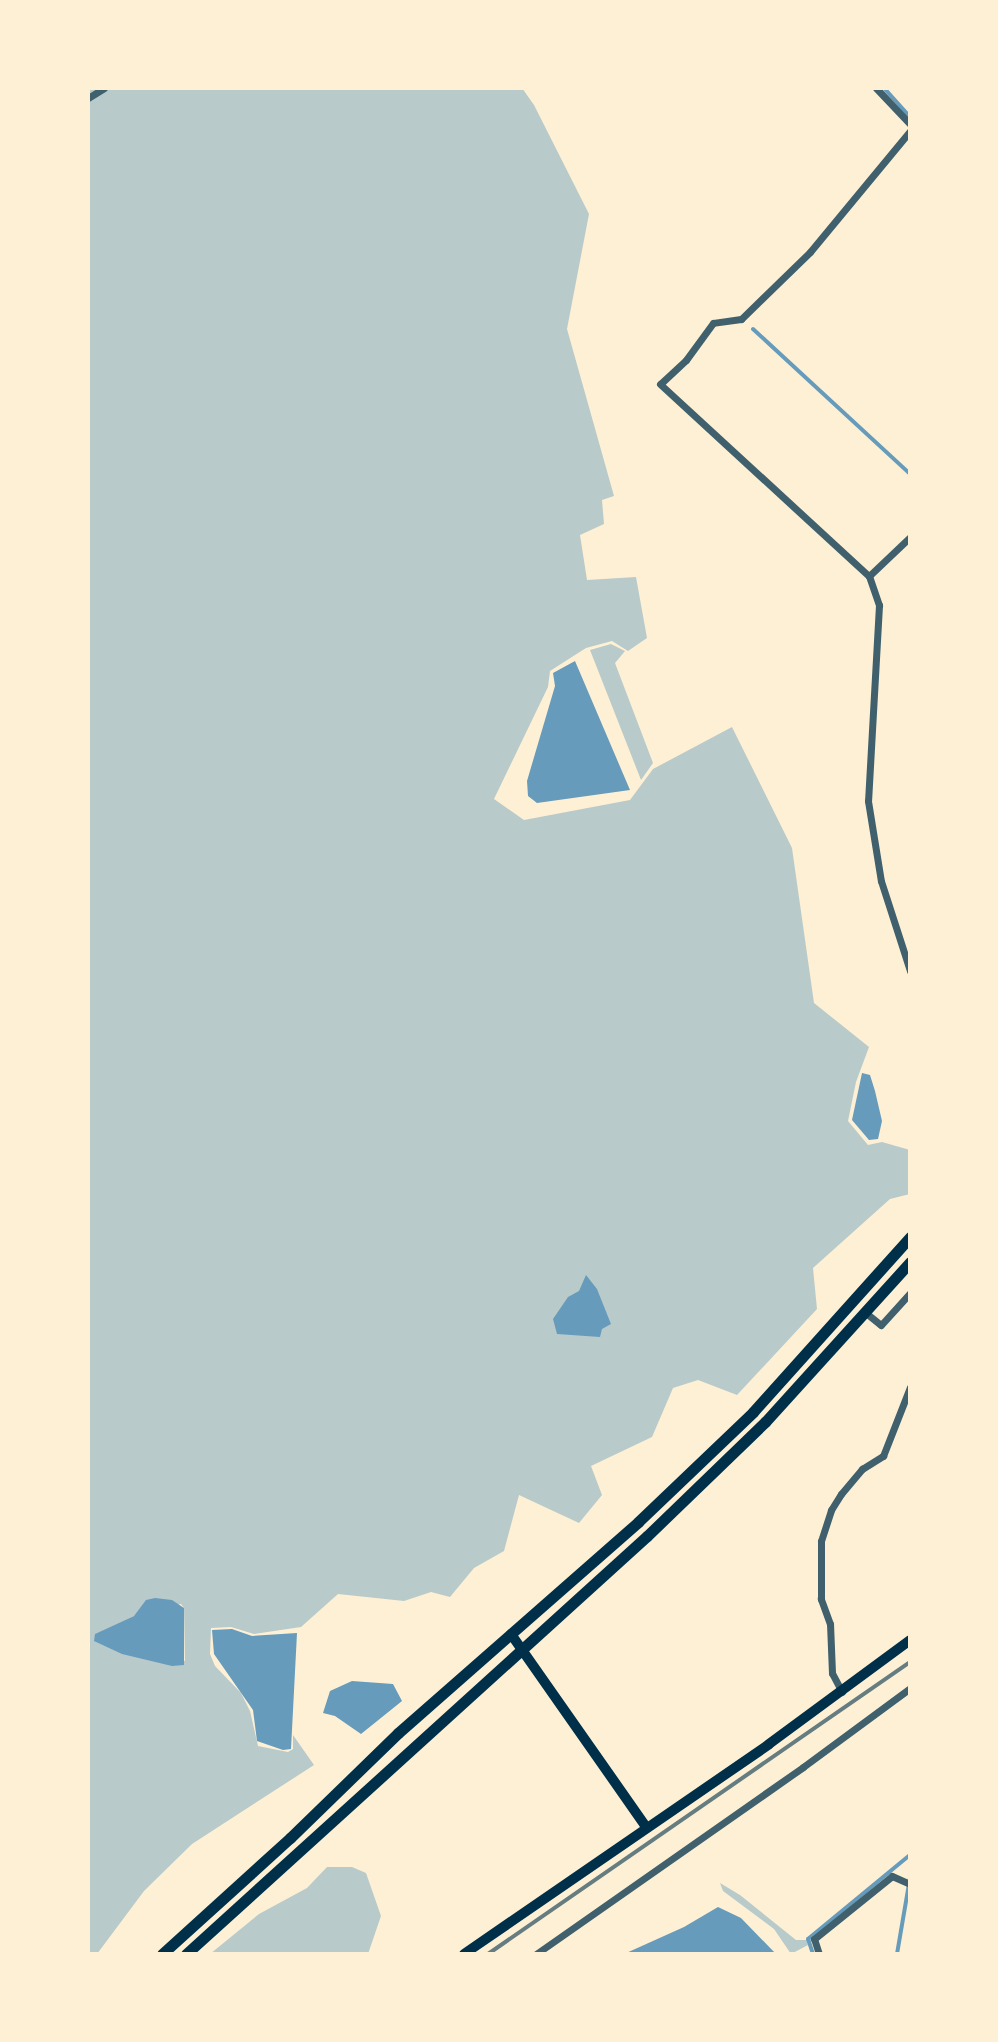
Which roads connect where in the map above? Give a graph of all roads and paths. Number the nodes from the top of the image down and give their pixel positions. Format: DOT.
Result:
graph roads {
  1 [pos="104,88"];
  2 [pos="876,88"];
  3 [pos="88,98"];
  4 [pos="910,124"];
  5 [pos="910,131"];
  6 [pos="910,537"];
  7 [pos="869,576"];
  8 [pos="910,971"];
  9 [pos="910,1237"];
  10 [pos="910,1262"];
  11 [pos="910,1293"];
  12 [pos="866,1313"];
  13 [pos="910,1387"];
  14 [pos="511,1634"];
  15 [pos="910,1640"];
  16 [pos="523,1649"];
  17 [pos="910,1688"];
  18 [pos="842,1692"];
  19 [pos="646,1827"];
  20 [pos="908,1883"];
  21 [pos="162,1954"];
  22 [pos="186,1954"];
  23 [pos="464,1954"];
  24 [pos="536,1954"];
  25 [pos="819,1954"];
  1 -- 3 [label="street"];
  2 -- 4 [label="street"];
  5 -- 7 [label="street"];
  6 -- 7 [label="street"];
  7 -- 8 [label="street"];
  9 -- 14 [label="highway"];
  10 -- 12 [label="highway"];
  11 -- 12 [label="street"];
  12 -- 16 [label="highway"];
  13 -- 18 [label="street"];
  14 -- 16 [label="main road"];
  14 -- 21 [label="highway"];
  15 -- 18 [label="main road"];
  16 -- 19 [label="main road"];
  16 -- 22 [label="highway"];
  17 -- 24 [label="street"];
  18 -- 19 [label="main road"];
  19 -- 23 [label="main road"];
  20 -- 25 [label="street"];
}
